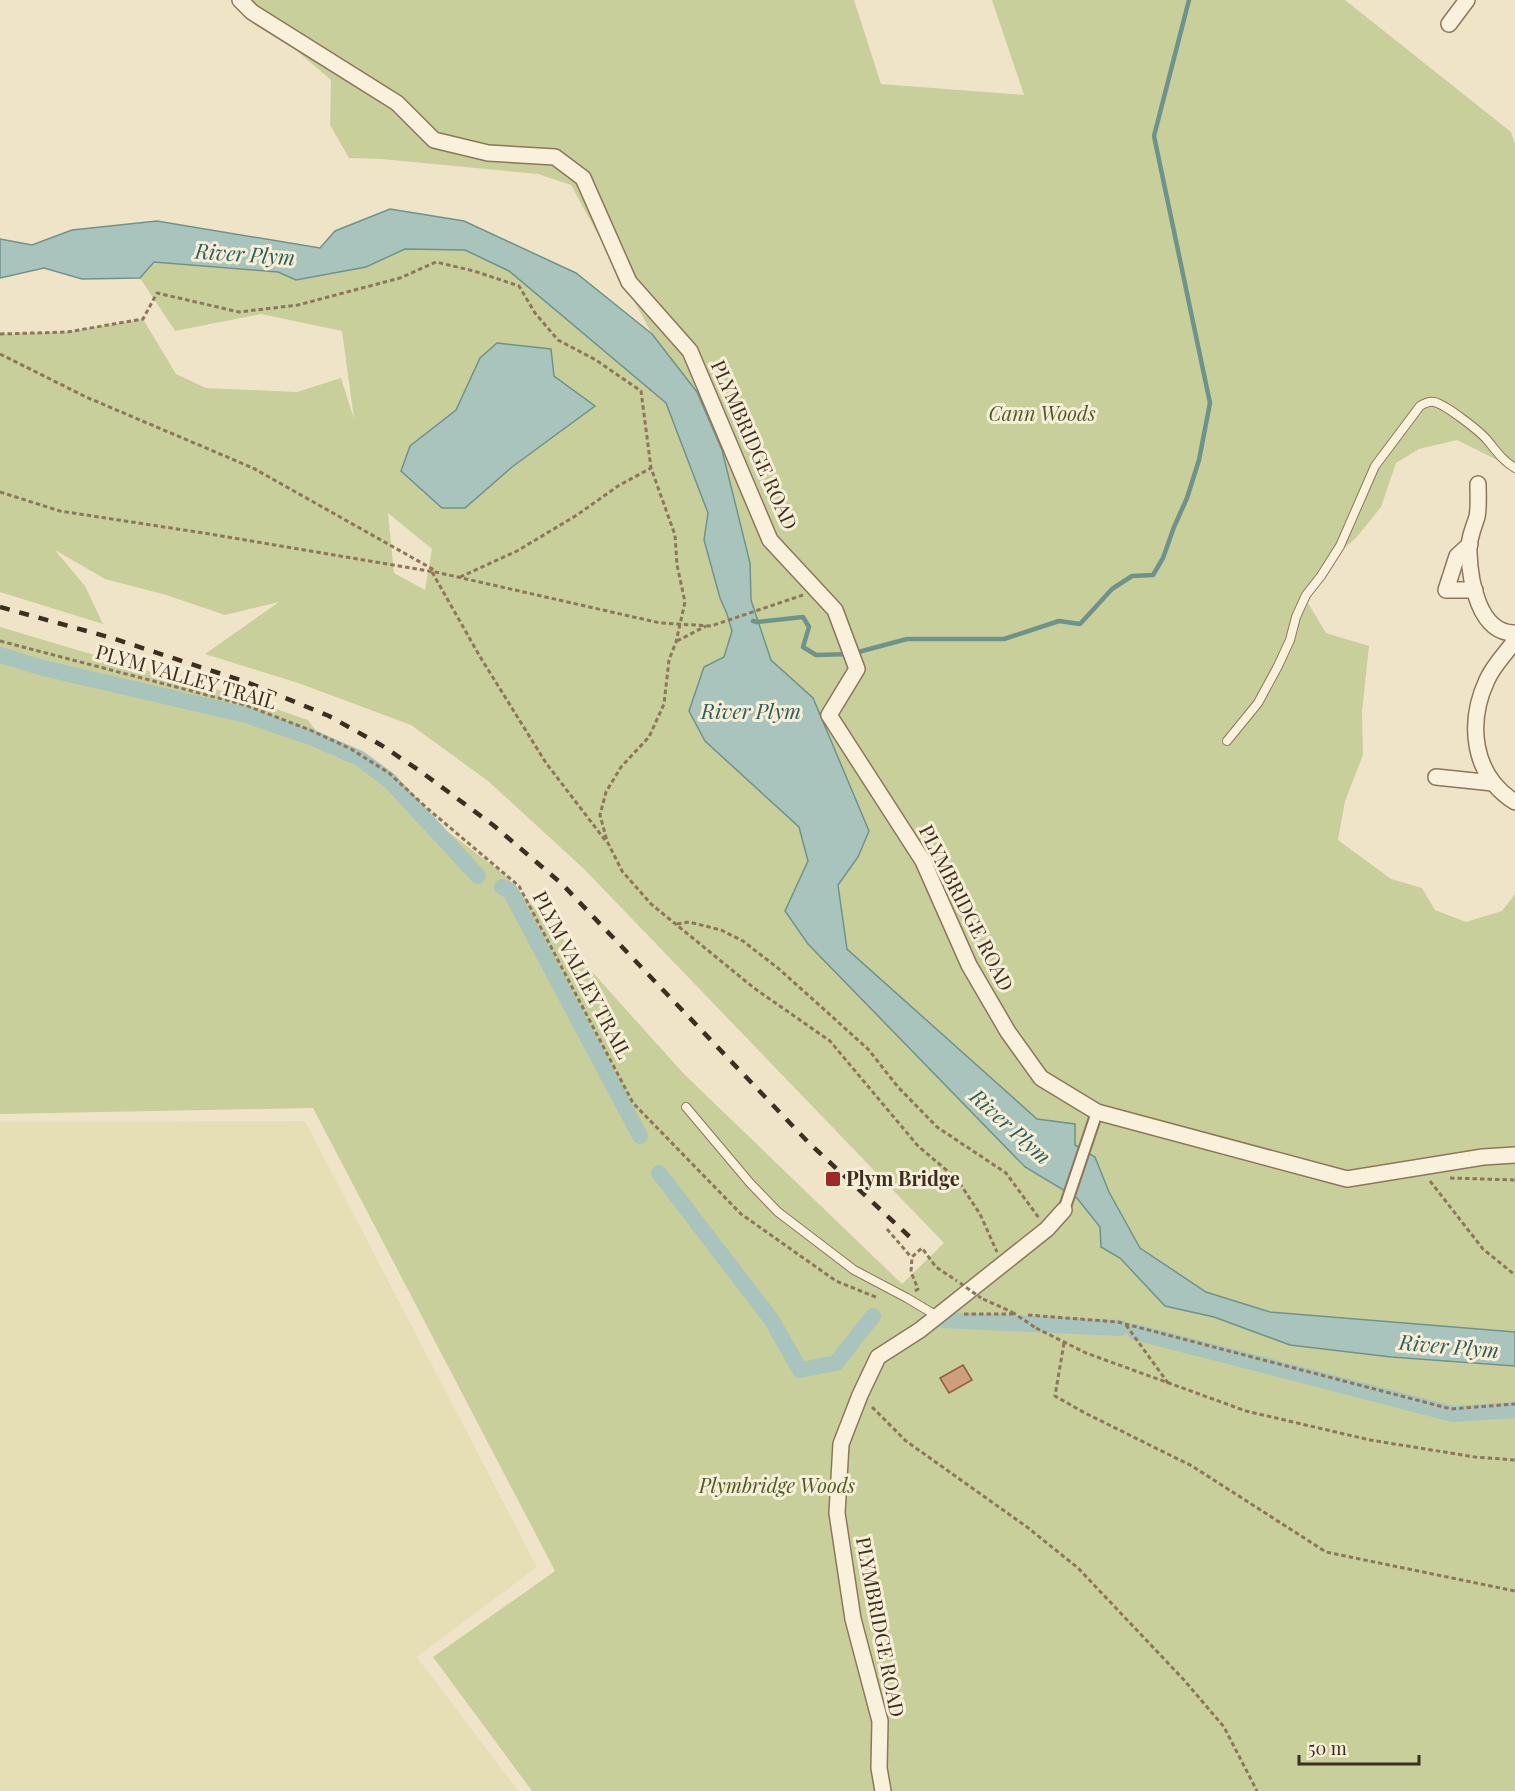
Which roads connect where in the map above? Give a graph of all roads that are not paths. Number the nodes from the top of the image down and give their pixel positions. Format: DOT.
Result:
graph roads {
  1 [pos="240,0"];
  2 [pos="1466,0"];
  3 [pos="1449,24"];
  4 [pos="1515,468"];
  5 [pos="1478,484"];
  6 [pos="1470,544"];
  7 [pos="1475,590"];
  8 [pos="1515,640"];
  9 [pos="1227,741"];
  10 [pos="1436,777"];
  11 [pos="1493,783"];
  12 [pos="1515,802"];
  13 [pos="686,1107"];
  14 [pos="1097,1112"];
  15 [pos="1515,1155"];
  16 [pos="1064,1210"];
  17 [pos="937,1316"];
  18 [pos="883,1791"];
  1 -- 14 [label="street, PLYMBRIDGE ROAD"];
  2 -- 3 [label="street"];
  4 -- 9 [label="lane"];
  5 -- 6 [label="street"];
  6 -- 7 [label="street"];
  6 -- 7 [label="street"];
  7 -- 8 [label="street"];
  8 -- 11 [label="street"];
  10 -- 11 [label="street"];
  11 -- 12 [label="street"];
  13 -- 17 [label="lane"];
  14 -- 15 [label="street, PLYMBRIDGE ROAD"];
  14 -- 16 [label="street"];
  16 -- 17 [label="street, PLYMBRIDGE ROAD"];
  17 -- 18 [label="street, PLYMBRIDGE ROAD"];
}
